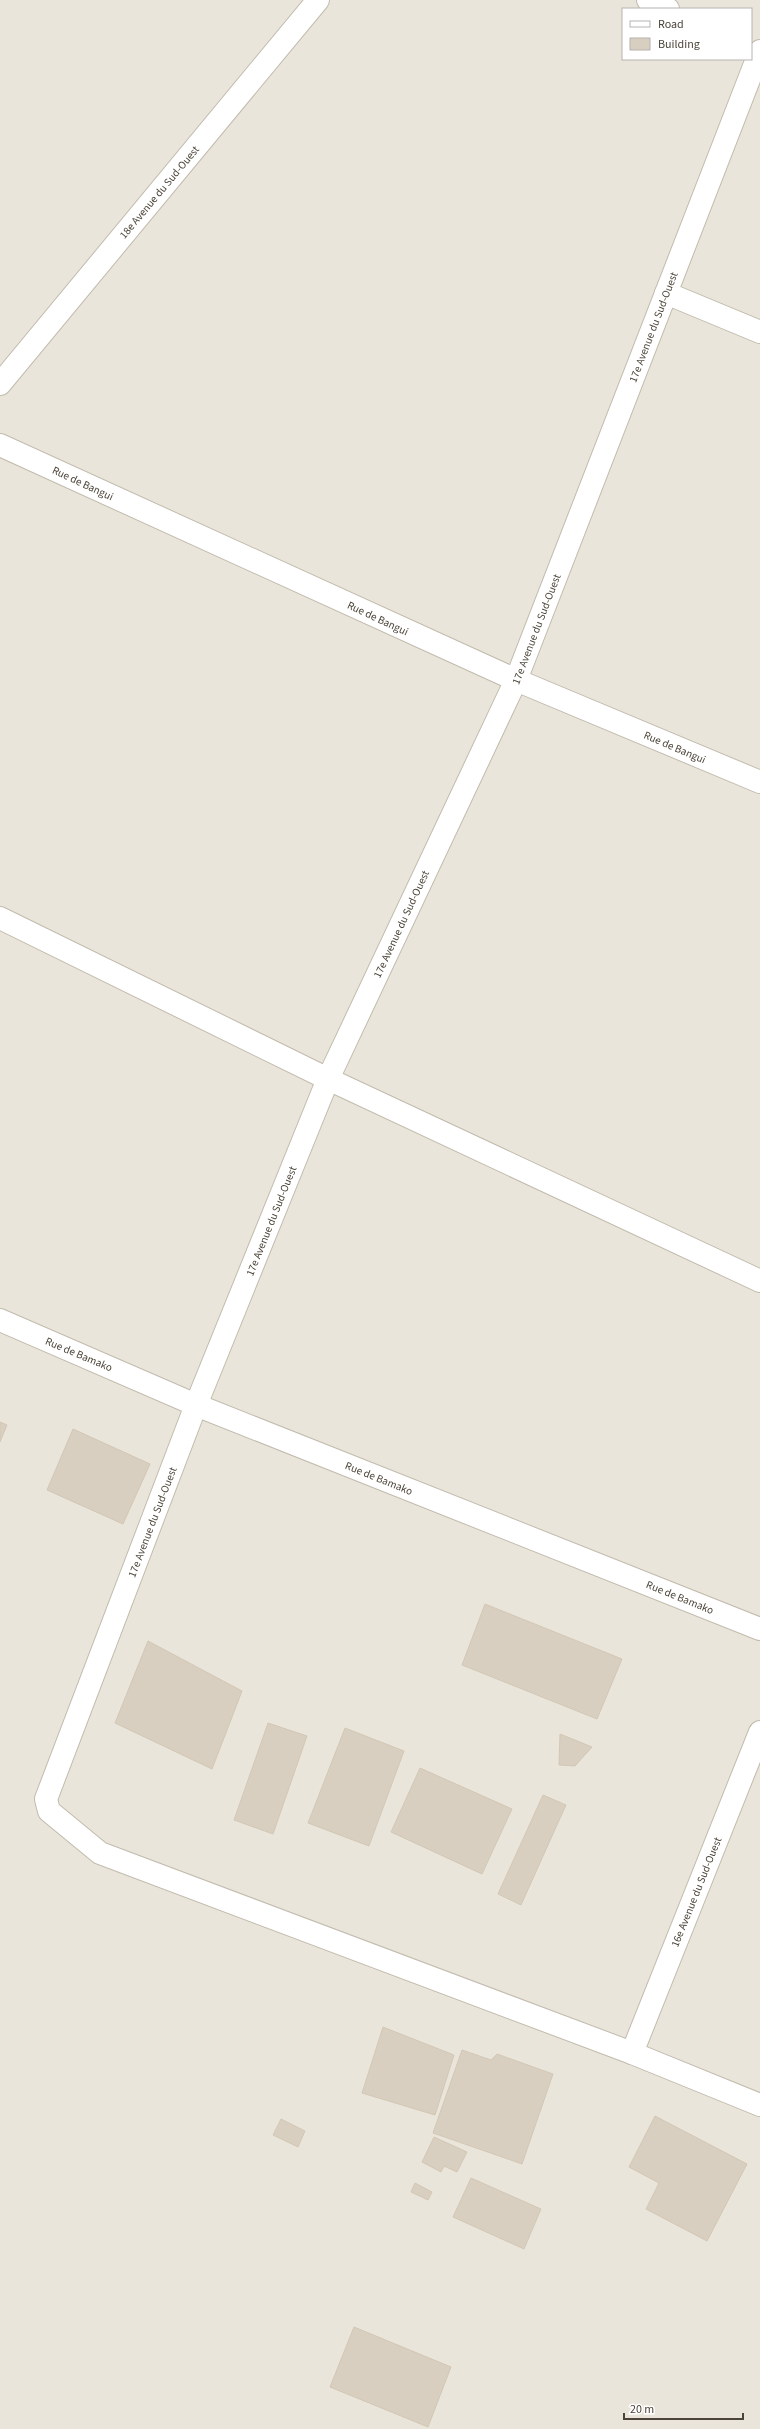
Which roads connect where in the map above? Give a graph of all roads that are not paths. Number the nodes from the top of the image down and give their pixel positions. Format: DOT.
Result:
graph roads {
  1 [pos="318,0"];
  2 [pos="648,0"];
  3 [pos="666,8"];
  4 [pos="760,50"];
  5 [pos="666,293"];
  6 [pos="760,332"];
  7 [pos="0,384"];
  8 [pos="0,445"];
  9 [pos="516,680"];
  10 [pos="760,782"];
  11 [pos="0,918"];
  12 [pos="328,1079"];
  13 [pos="760,1280"];
  14 [pos="0,1320"];
  15 [pos="196,1405"];
  16 [pos="760,1629"];
  17 [pos="760,1732"];
  18 [pos="632,2053"];
  19 [pos="760,2106"];
  1 -- 7 [label="street, 18e Avenue du Sud-Ouest"];
  2 -- 3 [label="street"];
  4 -- 5 [label="street, 17e Avenue du Sud-Ouest"];
  5 -- 6 [label="street"];
  5 -- 9 [label="street, 17e Avenue du Sud-Ouest"];
  8 -- 9 [label="street, Rue de Bangui"];
  9 -- 10 [label="street, Rue de Bangui"];
  9 -- 12 [label="street, 17e Avenue du Sud-Ouest"];
  11 -- 12 [label="street"];
  12 -- 13 [label="street"];
  12 -- 15 [label="street, 17e Avenue du Sud-Ouest"];
  14 -- 15 [label="street, Rue de Bamako"];
  15 -- 16 [label="street, Rue de Bamako"];
  15 -- 18 [label="street, 17e Avenue du Sud-Ouest"];
  17 -- 18 [label="street, 16e Avenue du Sud-Ouest"];
  18 -- 19 [label="street"];
}
